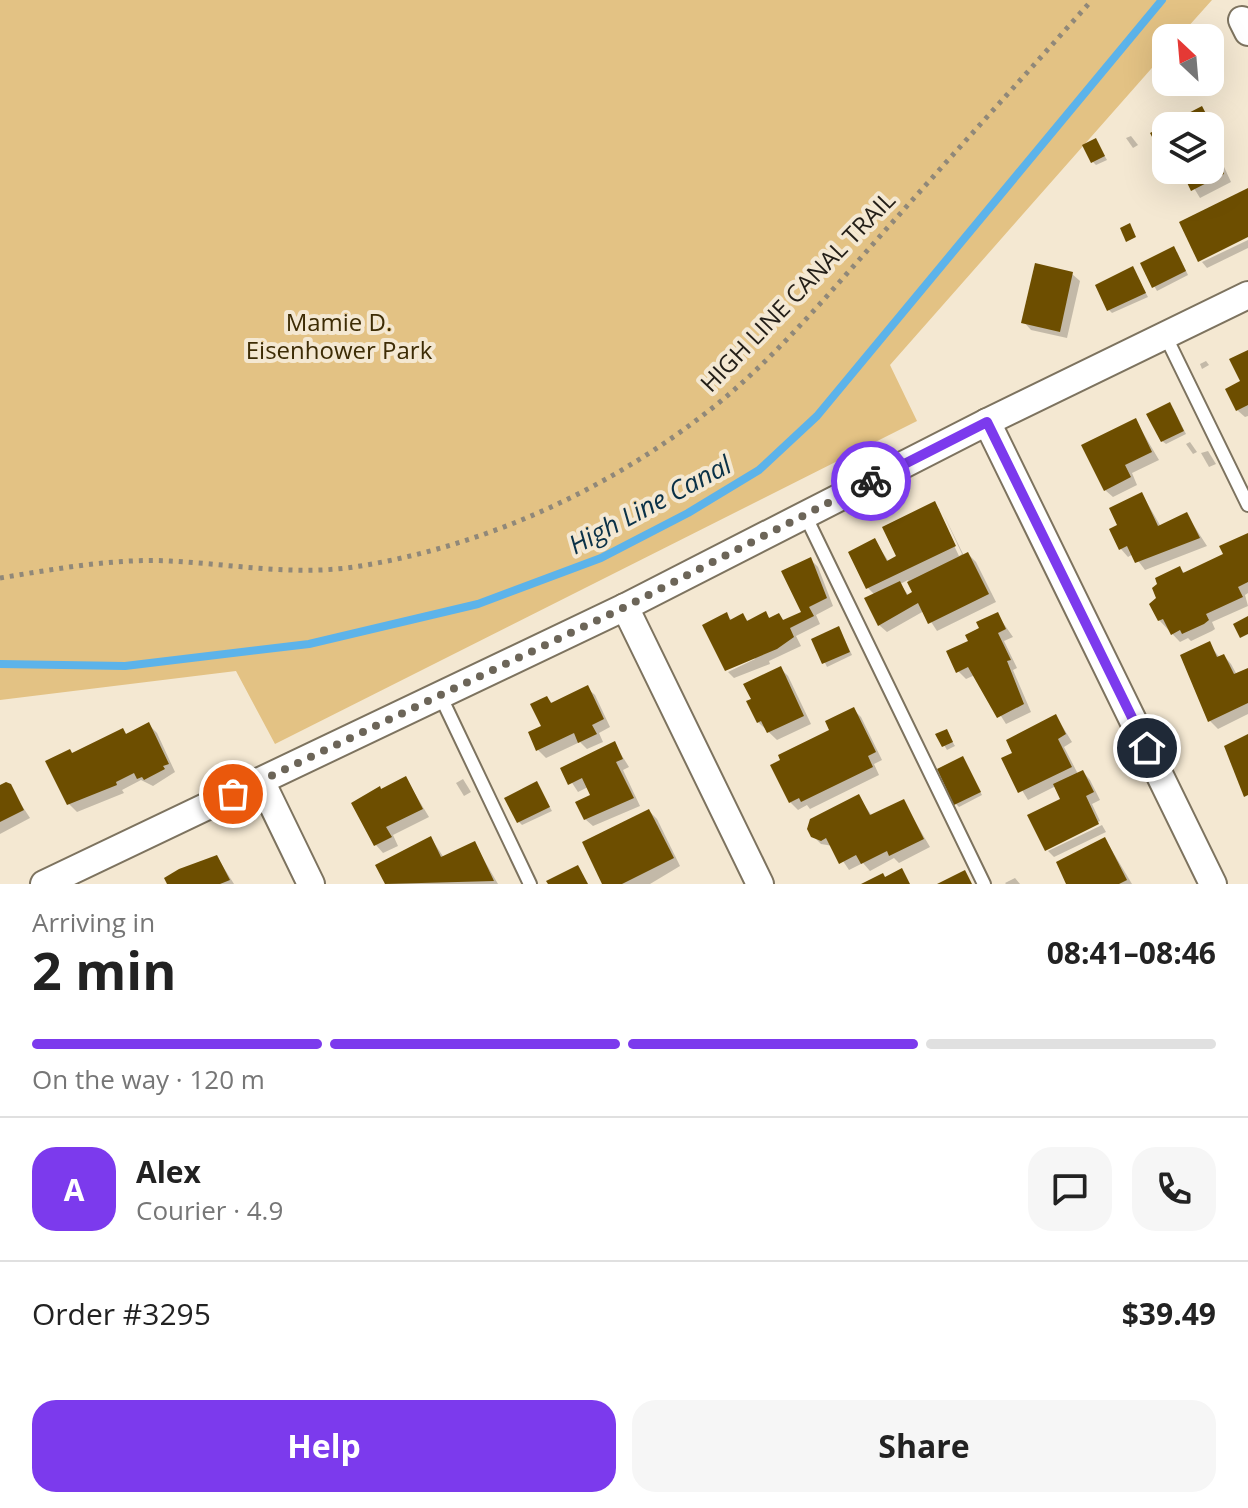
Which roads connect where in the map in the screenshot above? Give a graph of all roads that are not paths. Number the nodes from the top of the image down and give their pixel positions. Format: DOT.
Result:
graph roads {
  1 [pos="1248,295"];
  2 [pos="1165,335"];
  3 [pos="987,422"];
  4 [pos="1248,505"];
  5 [pos="805,515"];
  6 [pos="625,607"];
  7 [pos="440,695"];
  8 [pos="261,781"];
  9 [pos="74,877"];
  10 [pos="44,884"];
  11 [pos="311,884"];
  12 [pos="530,884"];
  13 [pos="760,884"];
  14 [pos="984,884"];
  15 [pos="1213,884"];
  1 -- 2 [label="street"];
  2 -- 3 [label="street"];
  2 -- 4 [label="lane"];
  3 -- 5 [label="street"];
  3 -- 15 [label="street"];
  5 -- 6 [label="street"];
  5 -- 14 [label="lane"];
  6 -- 7 [label="street"];
  6 -- 13 [label="street"];
  7 -- 8 [label="street"];
  7 -- 12 [label="lane"];
  8 -- 9 [label="street"];
  8 -- 11 [label="street"];
  9 -- 10 [label="street"];
}
